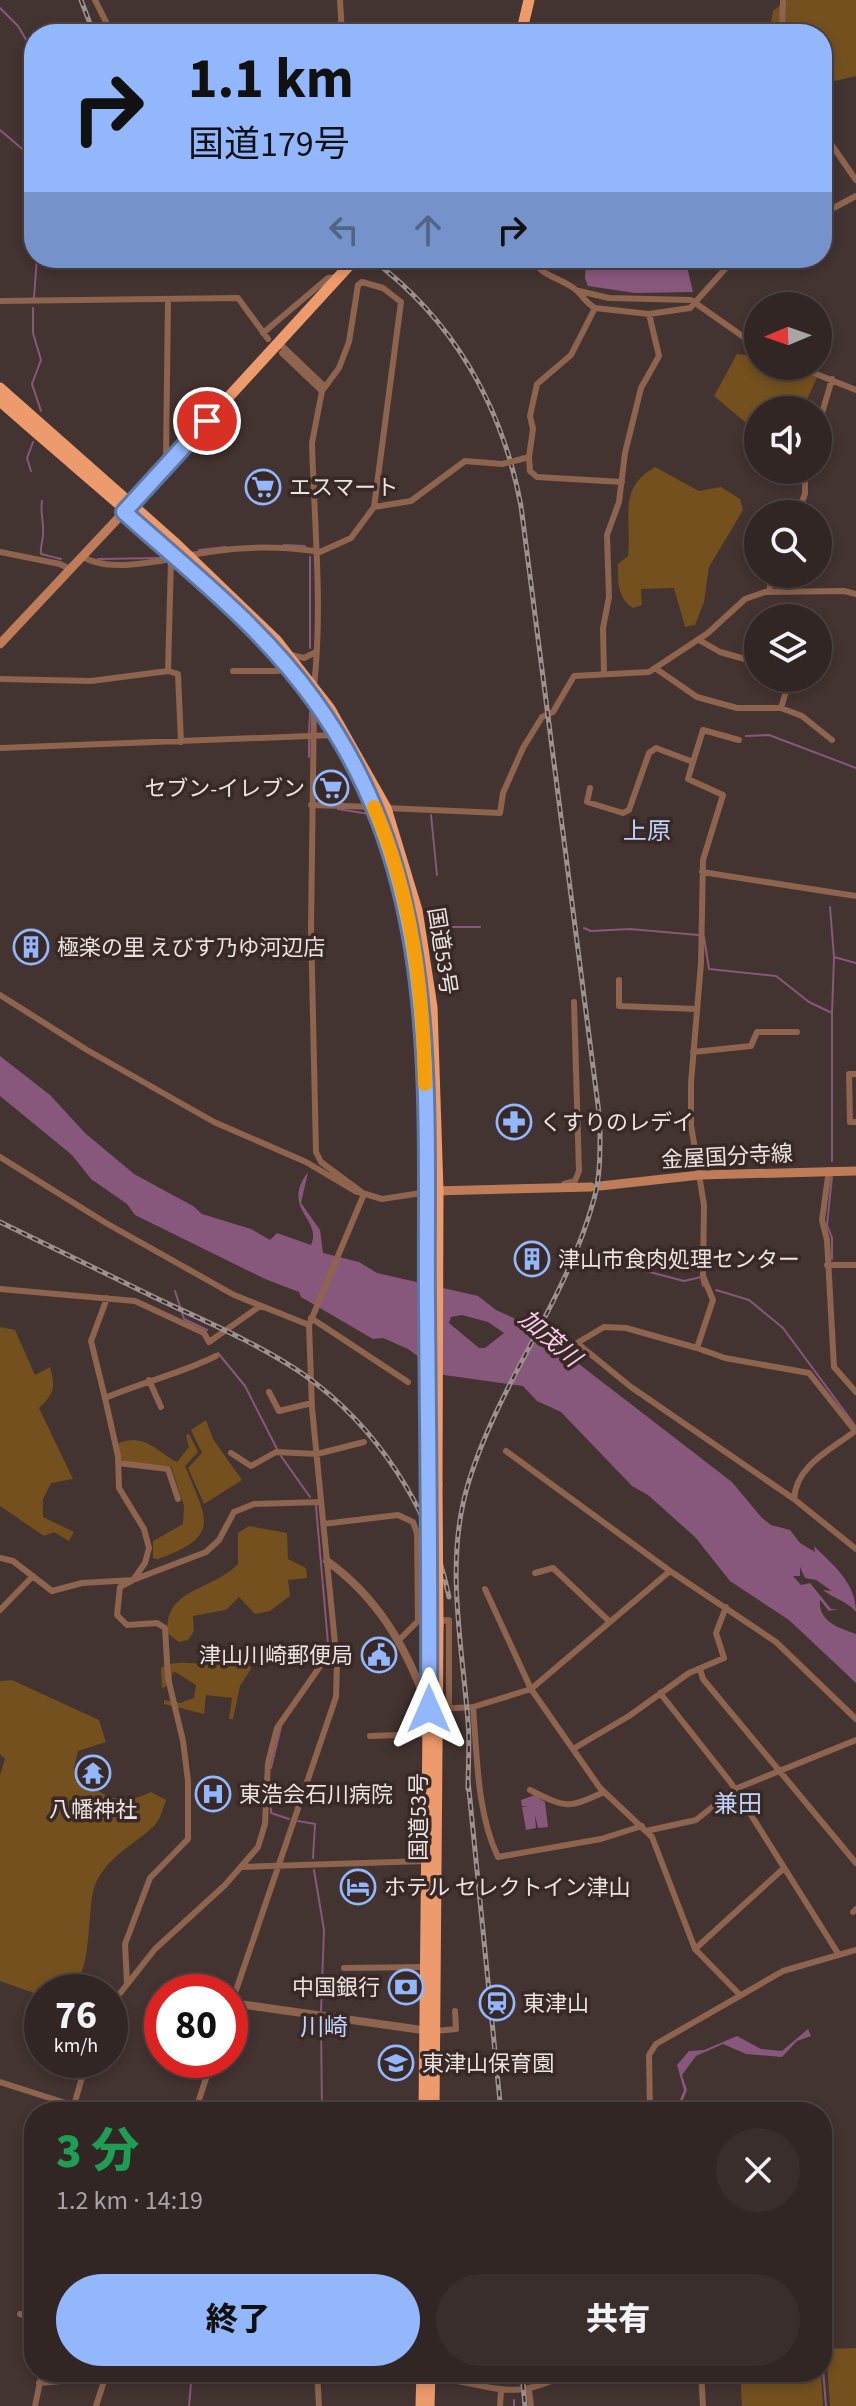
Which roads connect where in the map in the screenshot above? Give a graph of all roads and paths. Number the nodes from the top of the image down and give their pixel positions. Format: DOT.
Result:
graph roads {
  1 [pos="95,0"];
  2 [pos="340,0"];
  3 [pos="529,0"];
  4 [pos="783,0"];
  5 [pos="107,24"];
  6 [pos="341,24"];
  7 [pos="523,24"];
  8 [pos="782,24"];
  9 [pos="832,145"];
  10 [pos="856,180"];
  11 [pos="856,196"];
  12 [pos="832,209"];
  13 [pos="347,268"];
  14 [pos="538,268"];
  15 [pos="726,268"];
  16 [pos="338,277"];
  17 [pos="579,291"];
  18 [pos="168,300"];
  19 [pos="0,301"];
  20 [pos="696,302"];
  21 [pos="595,308"];
  22 [pos="649,314"];
  23 [pos="263,333"];
  24 [pos="744,337"];
  25 [pos="276,345"];
  26 [pos="832,379"];
  27 [pos="0,388"];
  28 [pos="324,389"];
  29 [pos="856,390"];
  30 [pos="0,401"];
  31 [pos="529,457"];
  32 [pos="170,464"];
  33 [pos="622,482"];
  34 [pos="374,507"];
  35 [pos="128,508"];
  36 [pos="315,551"];
  37 [pos="0,552"];
  38 [pos="82,556"];
  39 [pos="179,558"];
  40 [pos="70,569"];
  41 [pos="770,588"];
  42 [pos="769,591"];
  43 [pos="856,594"];
  44 [pos="699,640"];
  45 [pos="0,644"];
  46 [pos="315,652"];
  47 [pos="287,660"];
  48 [pos="744,660"];
  49 [pos="655,668"];
  50 [pos="168,671"];
  51 [pos="233,671"];
  52 [pos="604,674"];
  53 [pos="0,679"];
  54 [pos="314,686"];
  55 [pos="786,692"];
  56 [pos="314,700"];
  57 [pos="781,708"];
  58 [pos="336,735"];
  59 [pos="313,738"];
  60 [pos="739,740"];
  61 [pos="832,740"];
  62 [pos="181,742"];
  63 [pos="0,748"];
  64 [pos="693,762"];
  65 [pos="590,788"];
  66 [pos="311,805"];
  67 [pos="380,807"];
  68 [pos="702,872"];
  69 [pos="856,896"];
  70 [pos="619,980"];
  71 [pos="0,995"];
  72 [pos="574,1002"];
  73 [pos="696,1009"];
  74 [pos="797,1032"];
  75 [pos="693,1052"];
  76 [pos="856,1074"];
  77 [pos="856,1122"];
  78 [pos="0,1157"];
  79 [pos="829,1170"];
  80 [pos="856,1171"];
  81 [pos="700,1175"];
  82 [pos="505,1190"];
  83 [pos="433,1192"];
  84 [pos="362,1197"];
  85 [pos="827,1265"];
  86 [pos="856,1265"];
  87 [pos="0,1289"];
  88 [pos="107,1298"];
  89 [pos="260,1306"];
  90 [pos="311,1319"];
  91 [pos="697,1348"];
  92 [pos="216,1356"];
  93 [pos="149,1380"];
  94 [pos="408,1382"];
  95 [pos="432,1391"];
  96 [pos="269,1392"];
  97 [pos="856,1392"];
  98 [pos="105,1398"];
  99 [pos="312,1403"];
  100 [pos="161,1407"];
  101 [pos="855,1432"];
  102 [pos="364,1442"];
  103 [pos="506,1451"];
  104 [pos="231,1453"];
  105 [pos="317,1454"];
  106 [pos="118,1463"];
  107 [pos="178,1499"];
  108 [pos="794,1499"];
  109 [pos="321,1502"];
  110 [pos="323,1524"];
  111 [pos="855,1536"];
  112 [pos="847,1541"];
  113 [pos="856,1549"];
  114 [pos="0,1558"];
  115 [pos="327,1561"];
  116 [pos="670,1571"];
  117 [pos="535,1573"];
  118 [pos="33,1576"];
  119 [pos="133,1580"];
  120 [pos="485,1589"];
  121 [pos="726,1607"];
  122 [pos="0,1610"];
  123 [pos="610,1622"];
  124 [pos="429,1625"];
  125 [pos="400,1639"];
  126 [pos="335,1645"];
  127 [pos="700,1669"];
  128 [pos="531,1689"];
  129 [pos="660,1693"];
  130 [pos="473,1707"];
  131 [pos="439,1709"];
  132 [pos="856,1719"];
  133 [pos="429,1734"];
  134 [pos="370,1736"];
  135 [pos="856,1740"];
  136 [pos="573,1749"];
  137 [pos="775,1770"];
  138 [pos="735,1789"];
  139 [pos="530,1790"];
  140 [pos="604,1792"];
  141 [pos="644,1828"];
  142 [pos="434,1861"];
  143 [pos="856,1863"];
  144 [pos="280,1865"];
  145 [pos="242,1867"];
  146 [pos="784,1868"];
  147 [pos="695,1949"];
  148 [pos="856,1950"];
  149 [pos="839,1955"];
  150 [pos="432,1967"];
  151 [pos="344,1968"];
  152 [pos="127,1974"];
  153 [pos="242,1974"];
  154 [pos="128,1982"];
  155 [pos="740,1995"];
  156 [pos="248,2008"];
  157 [pos="455,2011"];
  158 [pos="431,2031"];
  159 [pos="81,2078"];
  160 [pos="206,2078"];
  161 [pos="0,2082"];
  162 [pos="55,2102"];
  163 [pos="74,2102"];
  164 [pos="198,2102"];
  165 [pos="425,2102"];
  166 [pos="434,2102"];
  167 [pos="650,2102"];
  168 [pos="20,2314"];
  169 [pos="24,2315"];
  170 [pos="47,2382"];
  171 [pos="104,2382"];
  172 [pos="317,2382"];
  173 [pos="425,2382"];
  174 [pos="427,2382"];
  175 [pos="458,2382"];
  176 [pos="548,2382"];
  177 [pos="702,2382"];
  178 [pos="39,2383"];
  179 [pos="501,2390"];
  180 [pos="529,2390"];
  181 [pos="35,2406"];
  182 [pos="96,2406"];
  183 [pos="319,2406"];
  184 [pos="421,2406"];
  185 [pos="429,2406"];
  186 [pos="500,2406"];
  187 [pos="531,2406"];
  188 [pos="703,2406"];
  1 -- 5 [label="street"];
  2 -- 6 [label="street"];
  3 -- 7 [label="highway"];
  4 -- 8 [label="street"];
  9 -- 10 [label="street"];
  11 -- 12 [label="street"];
  13 -- 16 [label="highway"];
  14 -- 17 [label="street"];
  15 -- 20 [label="street"];
  16 -- 23 [label="street"];
  16 -- 25 [label="highway"];
  17 -- 20 [label="street"];
  17 -- 21 [label="street"];
  18 -- 19 [label="street"];
  18 -- 23 [label="street"];
  18 -- 32 [label="street"];
  20 -- 22 [label="street"];
  20 -- 24 [label="street"];
  21 -- 22 [label="street"];
  21 -- 31 [label="street"];
  22 -- 33 [label="street"];
  23 -- 25 [label="street"];
  25 -- 28 [label="street"];
  25 -- 32 [label="highway"];
  26 -- 29 [label="street"];
  27 -- 35 [label="highway, 国道53号"];
  28 -- 34 [label="street"];
  28 -- 36 [label="street"];
  30 -- 35 [label="highway, 国道53号"];
  31 -- 33 [label="street"];
  31 -- 34 [label="street, bridge"];
  32 -- 35 [label="highway"];
  33 -- 52 [label="street"];
  34 -- 36 [label="street"];
  35 -- 38 [label="main road"];
  35 -- 39 [label="highway, 国道53号"];
  36 -- 39 [label="street"];
  36 -- 46 [label="street"];
  37 -- 40 [label="street"];
  38 -- 39 [label="street"];
  38 -- 40 [label="main road"];
  39 -- 47 [label="highway, 国道53号"];
  39 -- 50 [label="street"];
  40 -- 45 [label="main road"];
  41 -- 42 [label="street"];
  42 -- 43 [label="street"];
  42 -- 44 [label="street"];
  44 -- 48 [label="street"];
  44 -- 49 [label="street"];
  46 -- 47 [label="street"];
  46 -- 54 [label="street"];
  47 -- 51 [label="street"];
  47 -- 54 [label="highway, 国道53号"];
  47 -- 56 [label="highway, 国道53号"];
  49 -- 52 [label="street"];
  49 -- 57 [label="street"];
  50 -- 53 [label="street"];
  50 -- 62 [label="street"];
  52 -- 67 [label="street"];
  54 -- 56 [label="street"];
  54 -- 67 [label="highway, 国道53号"];
  55 -- 57 [label="street"];
  56 -- 58 [label="highway, 国道53号"];
  56 -- 59 [label="street"];
  57 -- 61 [label="street"];
  58 -- 59 [label="street"];
  58 -- 67 [label="highway, 国道53号"];
  59 -- 62 [label="street"];
  59 -- 66 [label="street"];
  60 -- 64 [label="street"];
  62 -- 63 [label="street"];
  64 -- 65 [label="street"];
  64 -- 68 [label="street"];
  66 -- 67 [label="street"];
  66 -- 84 [label="street"];
  67 -- 83 [label="highway, 国道53号"];
  68 -- 69 [label="street"];
  68 -- 73 [label="street"];
  70 -- 73 [label="street"];
  71 -- 84 [label="street"];
  72 -- 82 [label="street"];
  73 -- 75 [label="street"];
  74 -- 75 [label="street"];
  75 -- 81 [label="street"];
  76 -- 77 [label="street"];
  78 -- 89 [label="street"];
  79 -- 80 [label="main road, 金屋国分寺線"];
  79 -- 81 [label="main road, 金屋国分寺線"];
  79 -- 85 [label="street"];
  81 -- 82 [label="main road, 金屋国分寺線"];
  81 -- 91 [label="street"];
  82 -- 83 [label="main road, 金屋国分寺線"];
  83 -- 84 [label="street"];
  83 -- 95 [label="highway, 国道53号"];
  83 -- 95 [label="highway, 国道53号"];
  84 -- 90 [label="street"];
  85 -- 86 [label="street"];
  85 -- 97 [label="street"];
  87 -- 88 [label="street"];
  88 -- 89 [label="street"];
  88 -- 98 [label="street"];
  89 -- 90 [label="street"];
  90 -- 94 [label="street"];
  90 -- 99 [label="street"];
  91 -- 101 [label="street"];
  91 -- 108 [label="street"];
  92 -- 93 [label="street"];
  93 -- 98 [label="street"];
  93 -- 100 [label="street"];
  95 -- 124 [label="highway, 国道53号, bridge"];
  96 -- 99 [label="street"];
  98 -- 106 [label="street"];
  99 -- 105 [label="street"];
  101 -- 108 [label="street"];
  102 -- 105 [label="street"];
  103 -- 116 [label="street"];
  104 -- 105 [label="street"];
  105 -- 109 [label="street"];
  106 -- 107 [label="street"];
  106 -- 119 [label="street"];
  108 -- 112 [label="street"];
  109 -- 110 [label="street"];
  109 -- 119 [label="street"];
  110 -- 115 [label="street"];
  110 -- 124 [label="street"];
  111 -- 112 [label="street"];
  112 -- 113 [label="street"];
  114 -- 118 [label="street"];
  115 -- 125 [label="street"];
  115 -- 126 [label="street"];
  116 -- 121 [label="street"];
  116 -- 123 [label="street"];
  117 -- 123 [label="street"];
  118 -- 119 [label="street"];
  118 -- 122 [label="street"];
  119 -- 152 [label="street"];
  120 -- 128 [label="street"];
  121 -- 127 [label="street"];
  121 -- 132 [label="street"];
  123 -- 128 [label="street"];
  124 -- 125 [label="street"];
  124 -- 131 [label="highway, 国道53号"];
  124 -- 131 [label="street"];
  125 -- 131 [label="street"];
  126 -- 144 [label="street"];
  126 -- 145 [label="street"];
  127 -- 129 [label="street"];
  127 -- 137 [label="street"];
  128 -- 130 [label="street"];
  128 -- 136 [label="street"];
  129 -- 136 [label="street"];
  129 -- 138 [label="street"];
  130 -- 131 [label="street"];
  130 -- 141 [label="street"];
  131 -- 133 [label="highway, 国道53号"];
  131 -- 142 [label="highway, 国道53号"];
  133 -- 134 [label="street"];
  133 -- 142 [label="highway, 国道53号"];
  135 -- 137 [label="street"];
  136 -- 140 [label="street"];
  137 -- 138 [label="street"];
  137 -- 143 [label="street"];
  138 -- 141 [label="street"];
  138 -- 146 [label="street"];
  139 -- 140 [label="street"];
  140 -- 141 [label="street"];
  141 -- 147 [label="street"];
  142 -- 144 [label="street"];
  142 -- 150 [label="highway, 国道53号"];
  144 -- 145 [label="street"];
  144 -- 153 [label="street"];
  145 -- 154 [label="street"];
  146 -- 147 [label="street"];
  146 -- 149 [label="street"];
  147 -- 155 [label="street"];
  148 -- 149 [label="street"];
  149 -- 155 [label="street"];
  150 -- 151 [label="street"];
  150 -- 158 [label="highway, 国道53号"];
  155 -- 167 [label="street"];
  156 -- 158 [label="street"];
  157 -- 158 [label="street"];
  158 -- 165 [label="highway, 国道53号"];
  158 -- 166 [label="highway, 国道53号"];
  159 -- 163 [label="street"];
  160 -- 164 [label="street"];
  161 -- 162 [label="street"];
  168 -- 169 [label="street"];
  170 -- 178 [label="street"];
  171 -- 182 [label="street"];
  172 -- 183 [label="street"];
  173 -- 184 [label="highway"];
  174 -- 185 [label="highway"];
  175 -- 179 [label="street"];
  176 -- 180 [label="street"];
  177 -- 188 [label="street"];
  178 -- 181 [label="street"];
  179 -- 180 [label="street"];
  179 -- 186 [label="street"];
  180 -- 187 [label="street"];
}
